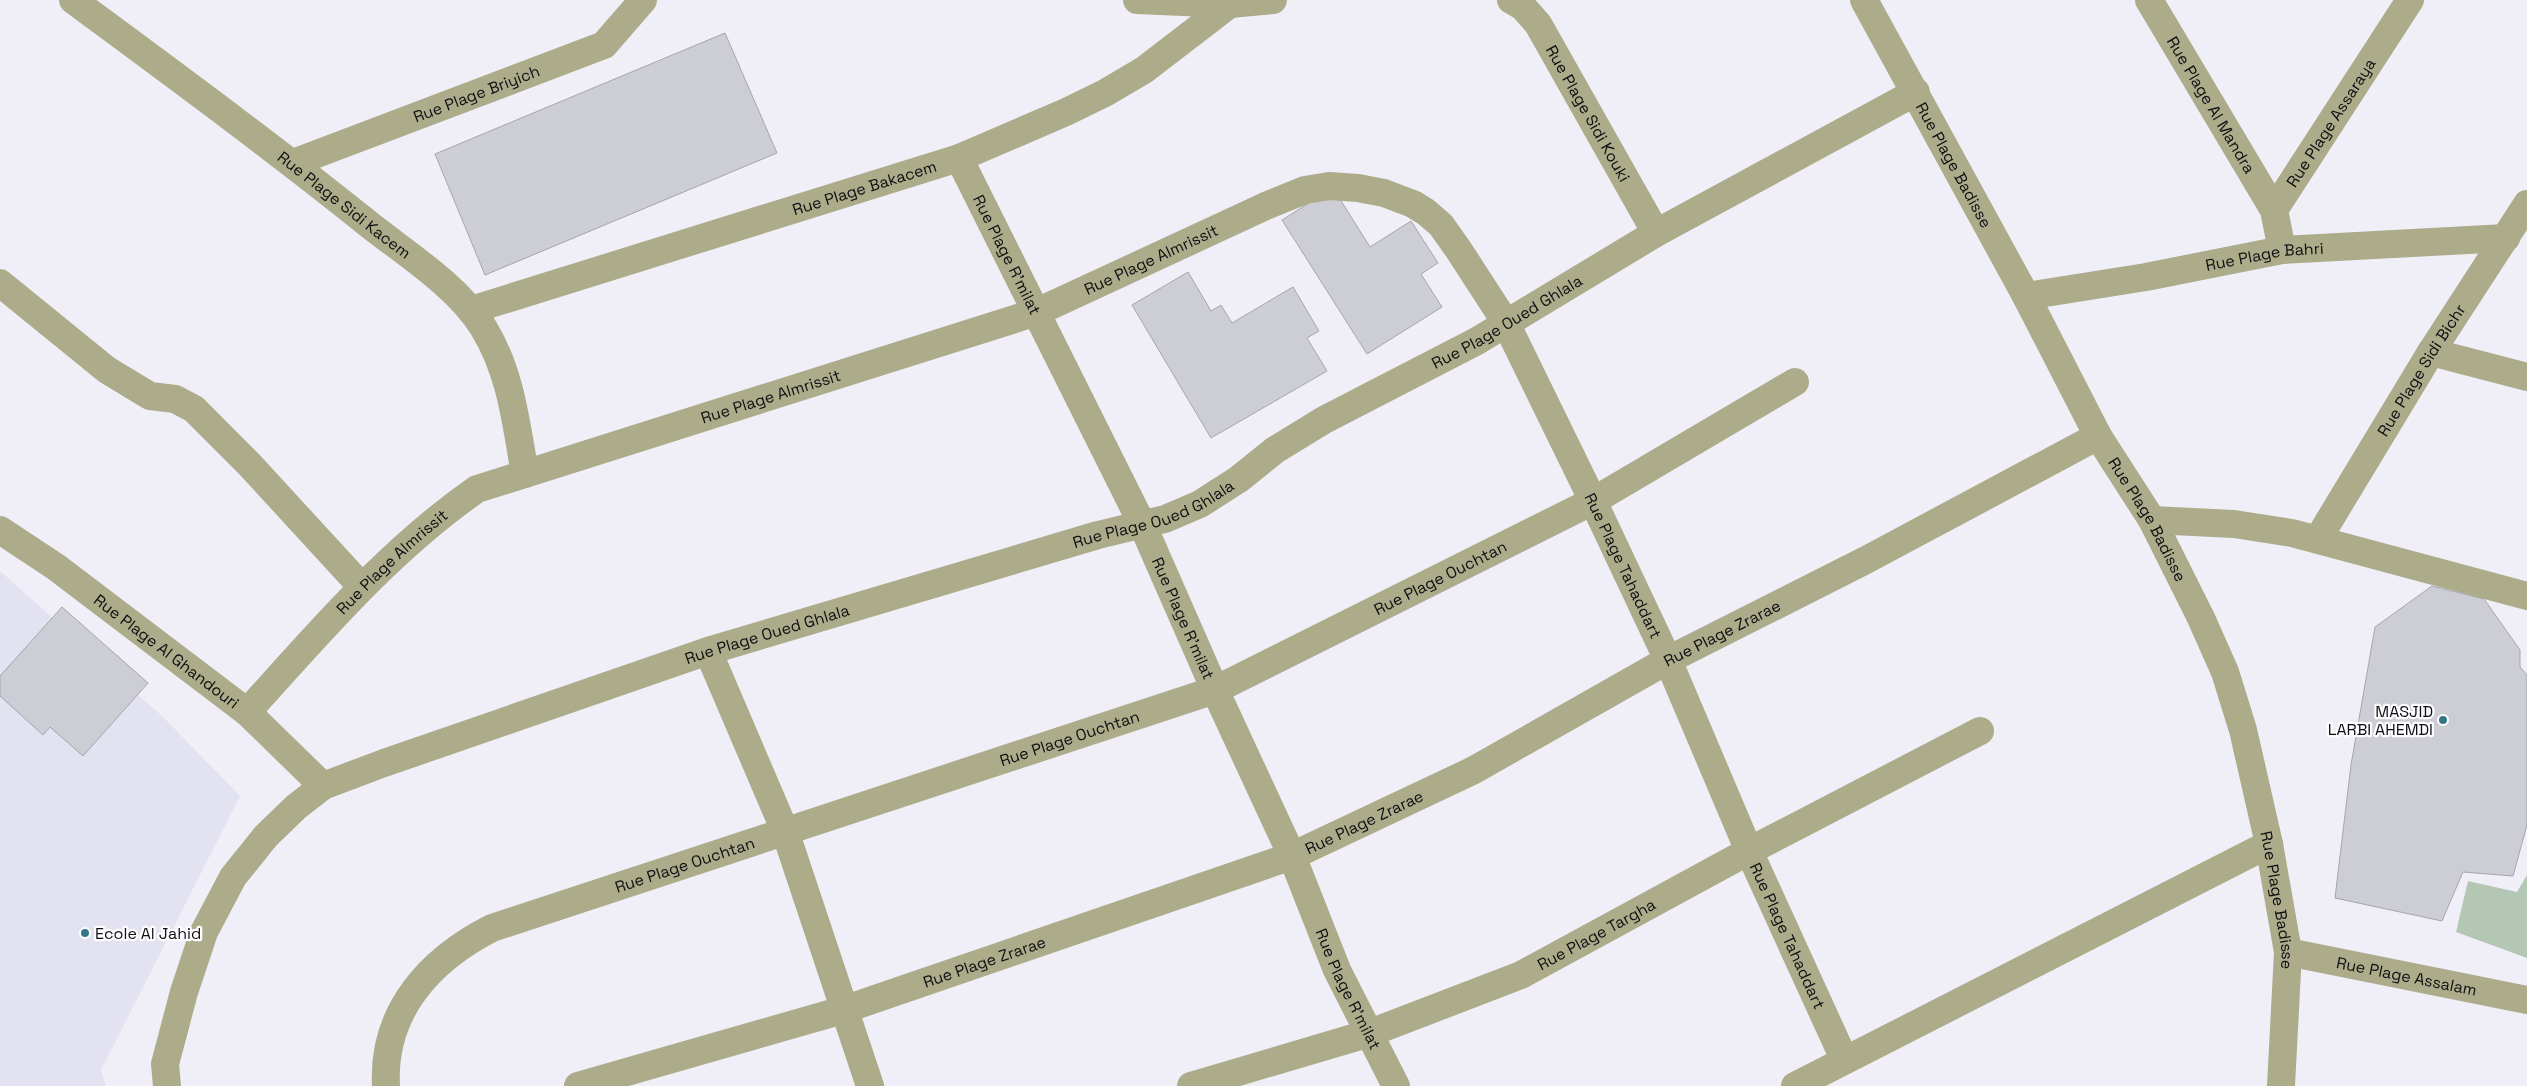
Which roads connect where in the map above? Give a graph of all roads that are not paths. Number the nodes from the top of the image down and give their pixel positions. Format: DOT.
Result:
graph roads {
  1 [pos="73,0"];
  2 [pos="644,0"];
  3 [pos="1137,0"];
  4 [pos="1273,0"];
  5 [pos="1511,0"];
  6 [pos="1864,0"];
  7 [pos="2149,0"];
  8 [pos="2410,0"];
  9 [pos="1230,4"];
  10 [pos="1916,92"];
  11 [pos="959,158"];
  12 [pos="293,163"];
  13 [pos="1358,188"];
  14 [pos="2527,204"];
  15 [pos="2274,210"];
  16 [pos="1656,233"];
  17 [pos="2506,238"];
  18 [pos="2282,250"];
  19 [pos="0,283"];
  20 [pos="2026,296"];
  21 [pos="471,310"];
  22 [pos="1037,312"];
  23 [pos="1506,323"];
  24 [pos="2431,352"];
  25 [pos="2527,376"];
  26 [pos="1795,382"];
  27 [pos="2098,436"];
  28 [pos="526,474"];
  29 [pos="1593,501"];
  30 [pos="2152,520"];
  31 [pos="1143,526"];
  32 [pos="0,530"];
  33 [pos="2318,539"];
  34 [pos="362,587"];
  35 [pos="2527,596"];
  36 [pos="708,651"];
  37 [pos="1668,660"];
  38 [pos="1215,690"];
  39 [pos="247,712"];
  40 [pos="1980,732"];
  41 [pos="323,786"];
  42 [pos="785,831"];
  43 [pos="2269,844"];
  44 [pos="1748,851"];
  45 [pos="1292,856"];
  46 [pos="2288,952"];
  47 [pos="2527,1000"];
  48 [pos="843,1010"];
  49 [pos="1370,1033"];
  50 [pos="1844,1059"];
  51 [pos="167,1086"];
  52 [pos="386,1086"];
  53 [pos="578,1086"];
  54 [pos="870,1086"];
  55 [pos="1191,1086"];
  56 [pos="1396,1086"];
  57 [pos="1795,1086"];
  58 [pos="2280,1086"];
  1 -- 12 [label="street, Rue Plage Sidi Kacem"];
  2 -- 12 [label="street, Rue Plage Briyich"];
  3 -- 9 [label="street"];
  4 -- 9 [label="street"];
  5 -- 16 [label="street, Rue Plage Sidi Kouki"];
  6 -- 10 [label="street, Rue Plage Badisse"];
  7 -- 15 [label="street, Rue Plage Al Mandra"];
  8 -- 15 [label="street, Rue Plage Assaraya"];
  9 -- 11 [label="street, Rue Plage Bakacem"];
  10 -- 16 [label="street, Rue Plage Oued Ghlala"];
  10 -- 20 [label="street, Rue Plage Badisse"];
  11 -- 21 [label="street, Rue Plage Bakacem"];
  11 -- 22 [label="street, Rue Plage R'milat"];
  12 -- 21 [label="street, Rue Plage Sidi Kacem"];
  13 -- 22 [label="street, Rue Plage Almrissit"];
  13 -- 23 [label="street, Rue Plage Tahaddart"];
  14 -- 17 [label="street, Rue Plage Sidi Bichr"];
  15 -- 18 [label="street"];
  16 -- 23 [label="street, Rue Plage Oued Ghlala"];
  17 -- 18 [label="street, Rue Plage Bahri"];
  17 -- 24 [label="street, Rue Plage Sidi Bichr"];
  18 -- 20 [label="street, Rue Plage Bahri"];
  19 -- 34 [label="street"];
  20 -- 27 [label="street, Rue Plage Badisse"];
  21 -- 28 [label="street, Rue Plage Sidi Kacem"];
  22 -- 28 [label="street, Rue Plage Almrissit"];
  22 -- 31 [label="street, Rue Plage R'milat"];
  23 -- 29 [label="street, Rue Plage Tahaddart"];
  23 -- 31 [label="street, Rue Plage Oued Ghlala"];
  24 -- 25 [label="street"];
  24 -- 33 [label="street, Rue Plage Sidi Bichr"];
  26 -- 29 [label="street, Rue Plage Ouchtan"];
  27 -- 30 [label="street, Rue Plage Badisse"];
  27 -- 37 [label="street, Rue Plage Zrarae"];
  28 -- 34 [label="street, Rue Plage Almrissit"];
  29 -- 37 [label="street, Rue Plage Tahaddart"];
  29 -- 38 [label="street, Rue Plage Ouchtan"];
  30 -- 33 [label="street"];
  30 -- 43 [label="street, Rue Plage Badisse"];
  31 -- 36 [label="street, Rue Plage Oued Ghlala"];
  31 -- 38 [label="street, Rue Plage R'milat"];
  32 -- 39 [label="street, Rue Plage Al Ghandouri"];
  33 -- 35 [label="street"];
  34 -- 39 [label="street, Rue Plage Almrissit"];
  36 -- 41 [label="street, Rue Plage Oued Ghlala"];
  36 -- 42 [label="street"];
  37 -- 44 [label="street, Rue Plage Tahaddart"];
  37 -- 45 [label="street, Rue Plage Zrarae"];
  38 -- 42 [label="street, Rue Plage Ouchtan"];
  38 -- 45 [label="street, Rue Plage R'milat"];
  39 -- 41 [label="street, Rue Plage Al Ghandouri"];
  40 -- 44 [label="street, Rue Plage Targha"];
  41 -- 51 [label="street, Rue Plage Oued Ghlala"];
  42 -- 48 [label="street"];
  42 -- 52 [label="street, Rue Plage Ouchtan"];
  43 -- 46 [label="street, Rue Plage Badisse"];
  43 -- 50 [label="street"];
  44 -- 49 [label="street, Rue Plage Targha"];
  44 -- 50 [label="street, Rue Plage Tahaddart"];
  45 -- 48 [label="street, Rue Plage Zrarae"];
  45 -- 49 [label="street, Rue Plage R'milat"];
  46 -- 47 [label="street, Rue Plage Assalam"];
  46 -- 58 [label="street, Rue Plage Badisse"];
  48 -- 53 [label="street, Rue Plage Zrarae"];
  48 -- 54 [label="street"];
  49 -- 55 [label="street, Rue Plage Targha"];
  49 -- 56 [label="street, Rue Plage R'milat"];
  50 -- 57 [label="street"];
}
